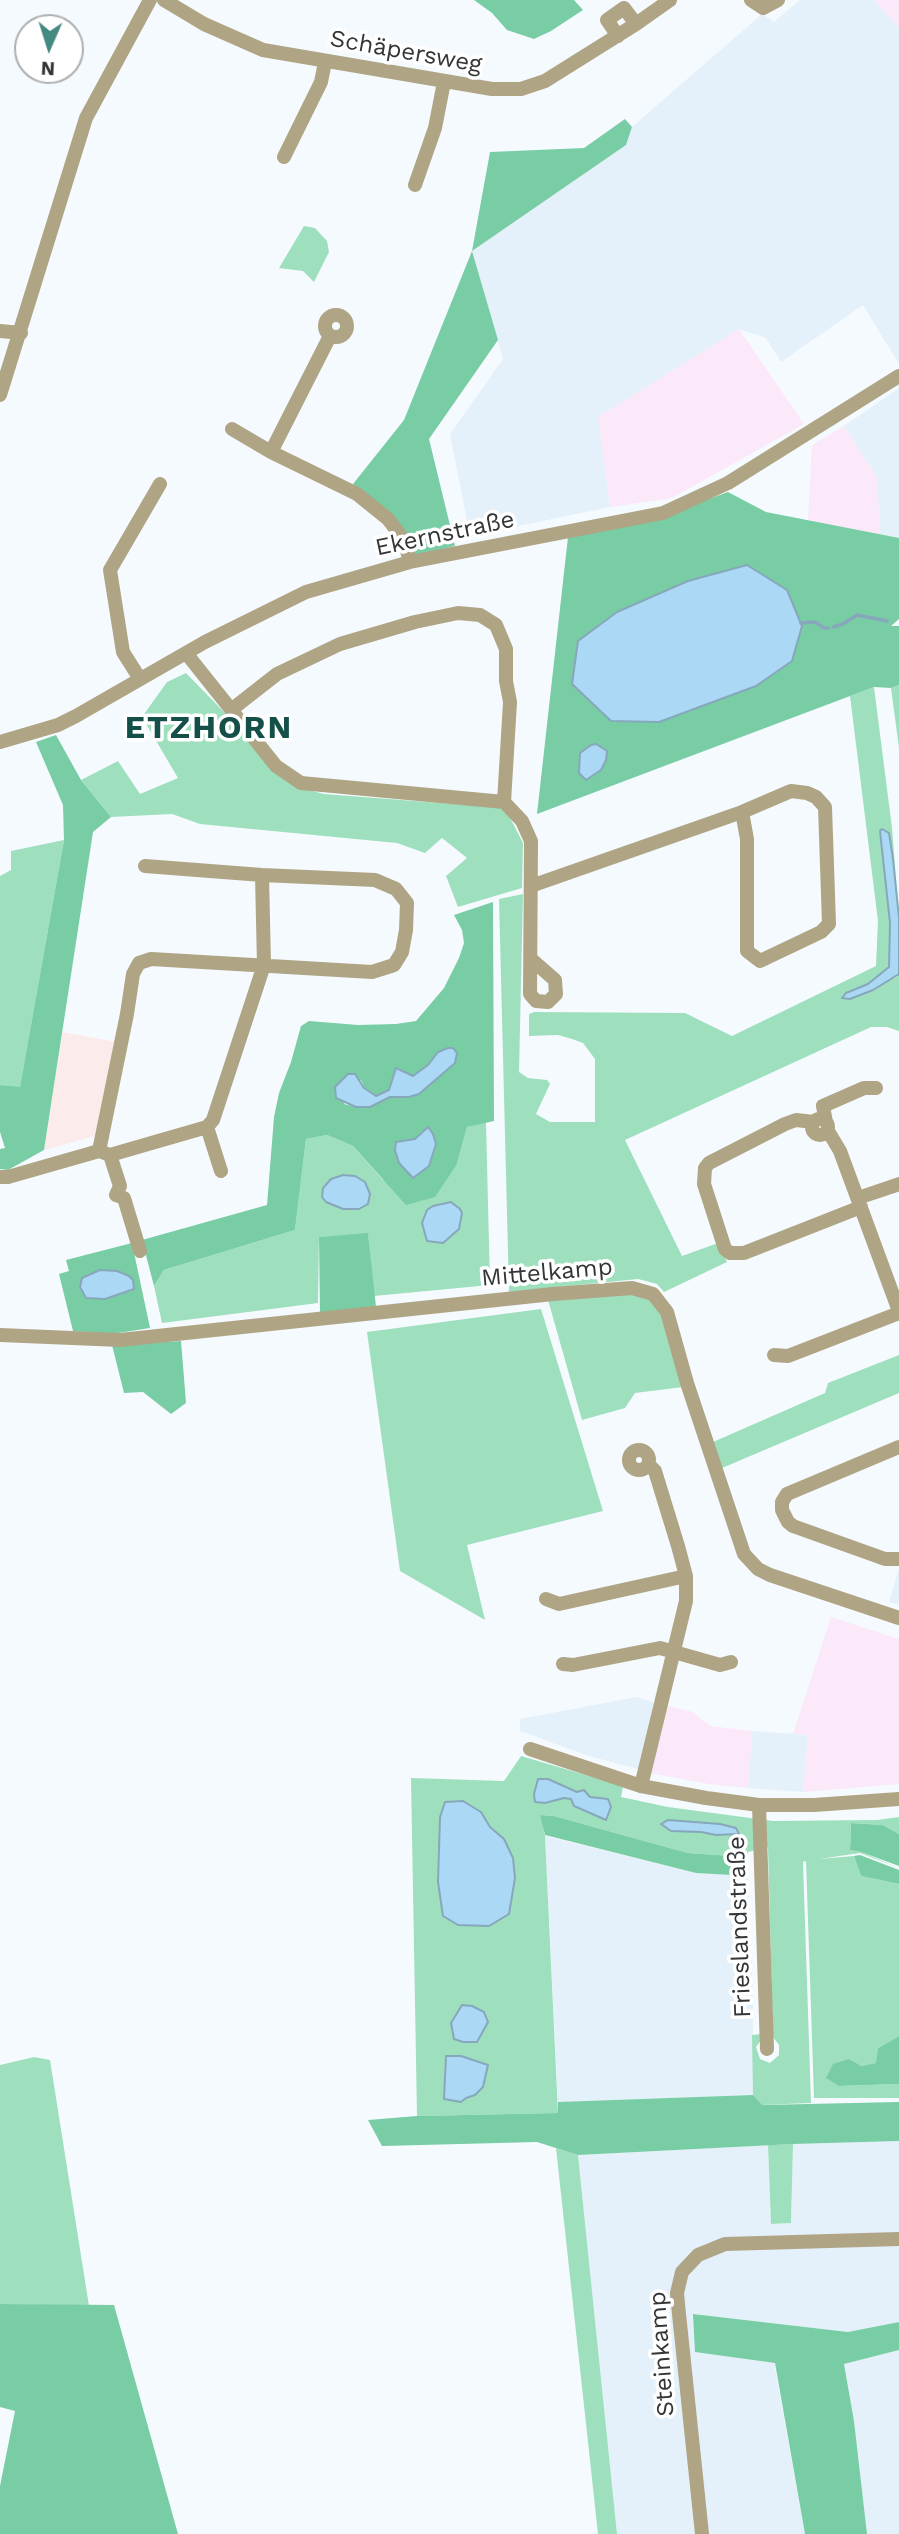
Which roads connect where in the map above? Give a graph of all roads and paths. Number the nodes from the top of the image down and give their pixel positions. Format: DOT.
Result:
graph roads {
  1 [pos="150,0"];
  2 [pos="164,0"];
  3 [pos="670,0"];
  4 [pos="778,0"];
  5 [pos="757,4"];
  6 [pos="636,24"];
  7 [pos="618,36"];
  8 [pos="325,62"];
  9 [pos="444,82"];
  10 [pos="285,157"];
  11 [pos="415,185"];
  12 [pos="0,331"];
  13 [pos="21,333"];
  14 [pos="330,336"];
  15 [pos="899,376"];
  16 [pos="0,395"];
  17 [pos="232,429"];
  18 [pos="271,452"];
  19 [pos="160,484"];
  20 [pos="410,562"];
  21 [pos="186,653"];
  22 [pos="140,679"];
  23 [pos="230,710"];
  24 [pos="0,742"];
  25 [pos="504,802"];
  26 [pos="742,812"];
  27 [pos="145,866"];
  28 [pos="262,875"];
  29 [pos="531,886"];
  30 [pos="531,959"];
  31 [pos="264,965"];
  32 [pos="876,1088"];
  33 [pos="823,1125"];
  34 [pos="208,1127"];
  35 [pos="104,1153"];
  36 [pos="221,1171"];
  37 [pos="0,1177"];
  38 [pos="899,1184"];
  39 [pos="860,1202"];
  40 [pos="140,1251"];
  41 [pos="898,1305"];
  42 [pos="0,1335"];
  43 [pos="774,1355"];
  44 [pos="899,1447"];
  45 [pos="648,1464"];
  46 [pos="899,1559"];
  47 [pos="686,1576"];
  48 [pos="546,1599"];
  49 [pos="899,1618"];
  50 [pos="674,1652"];
  51 [pos="732,1662"];
  52 [pos="563,1664"];
  53 [pos="530,1749"];
  54 [pos="641,1786"];
  55 [pos="899,1799"];
  56 [pos="759,1805"];
  57 [pos="767,2049"];
  58 [pos="899,2239"];
  59 [pos="702,2534"];
  1 -- 13 [label="street"];
  2 -- 8 [label="street, Schäpersweg"];
  3 -- 6 [label="street, Schäpersweg"];
  4 -- 5 [label="street"];
  6 -- 7 [label="street, Schäpersweg"];
  6 -- 7 [label="street"];
  7 -- 9 [label="street, Schäpersweg"];
  8 -- 9 [label="street, Schäpersweg"];
  8 -- 10 [label="street"];
  9 -- 11 [label="street"];
  12 -- 13 [label="street"];
  13 -- 16 [label="street"];
  14 -- 18 [label="street"];
  15 -- 20 [label="street, Ekernstraße"];
  17 -- 18 [label="street"];
  18 -- 20 [label="street"];
  19 -- 22 [label="street"];
  20 -- 21 [label="street, Ekernstraße"];
  21 -- 22 [label="street, Ekernstraße"];
  21 -- 23 [label="street"];
  22 -- 24 [label="street, Ekernstraße"];
  23 -- 25 [label="street"];
  23 -- 25 [label="street"];
  25 -- 29 [label="street"];
  26 -- 26 [label="street"];
  26 -- 29 [label="street"];
  27 -- 28 [label="street"];
  28 -- 31 [label="street"];
  28 -- 31 [label="street"];
  29 -- 30 [label="street"];
  31 -- 34 [label="street"];
  31 -- 35 [label="street"];
  32 -- 33 [label="street"];
  33 -- 39 [label="street"];
  33 -- 39 [label="street"];
  34 -- 35 [label="street"];
  34 -- 36 [label="street"];
  35 -- 37 [label="street"];
  35 -- 40 [label="street"];
  38 -- 39 [label="street"];
  39 -- 41 [label="street"];
  41 -- 43 [label="street"];
  42 -- 49 [label="street, Mittelkamp"];
  44 -- 46 [label="street"];
  45 -- 47 [label="street"];
  47 -- 48 [label="street"];
  47 -- 50 [label="street"];
  50 -- 51 [label="street"];
  50 -- 52 [label="street"];
  50 -- 54 [label="street"];
  53 -- 54 [label="street, Frieslandstraße"];
  54 -- 56 [label="street, Frieslandstraße"];
  55 -- 56 [label="street, Frieslandstraße"];
  56 -- 57 [label="street, Frieslandstraße"];
  58 -- 59 [label="street, Steinkamp"];
}
